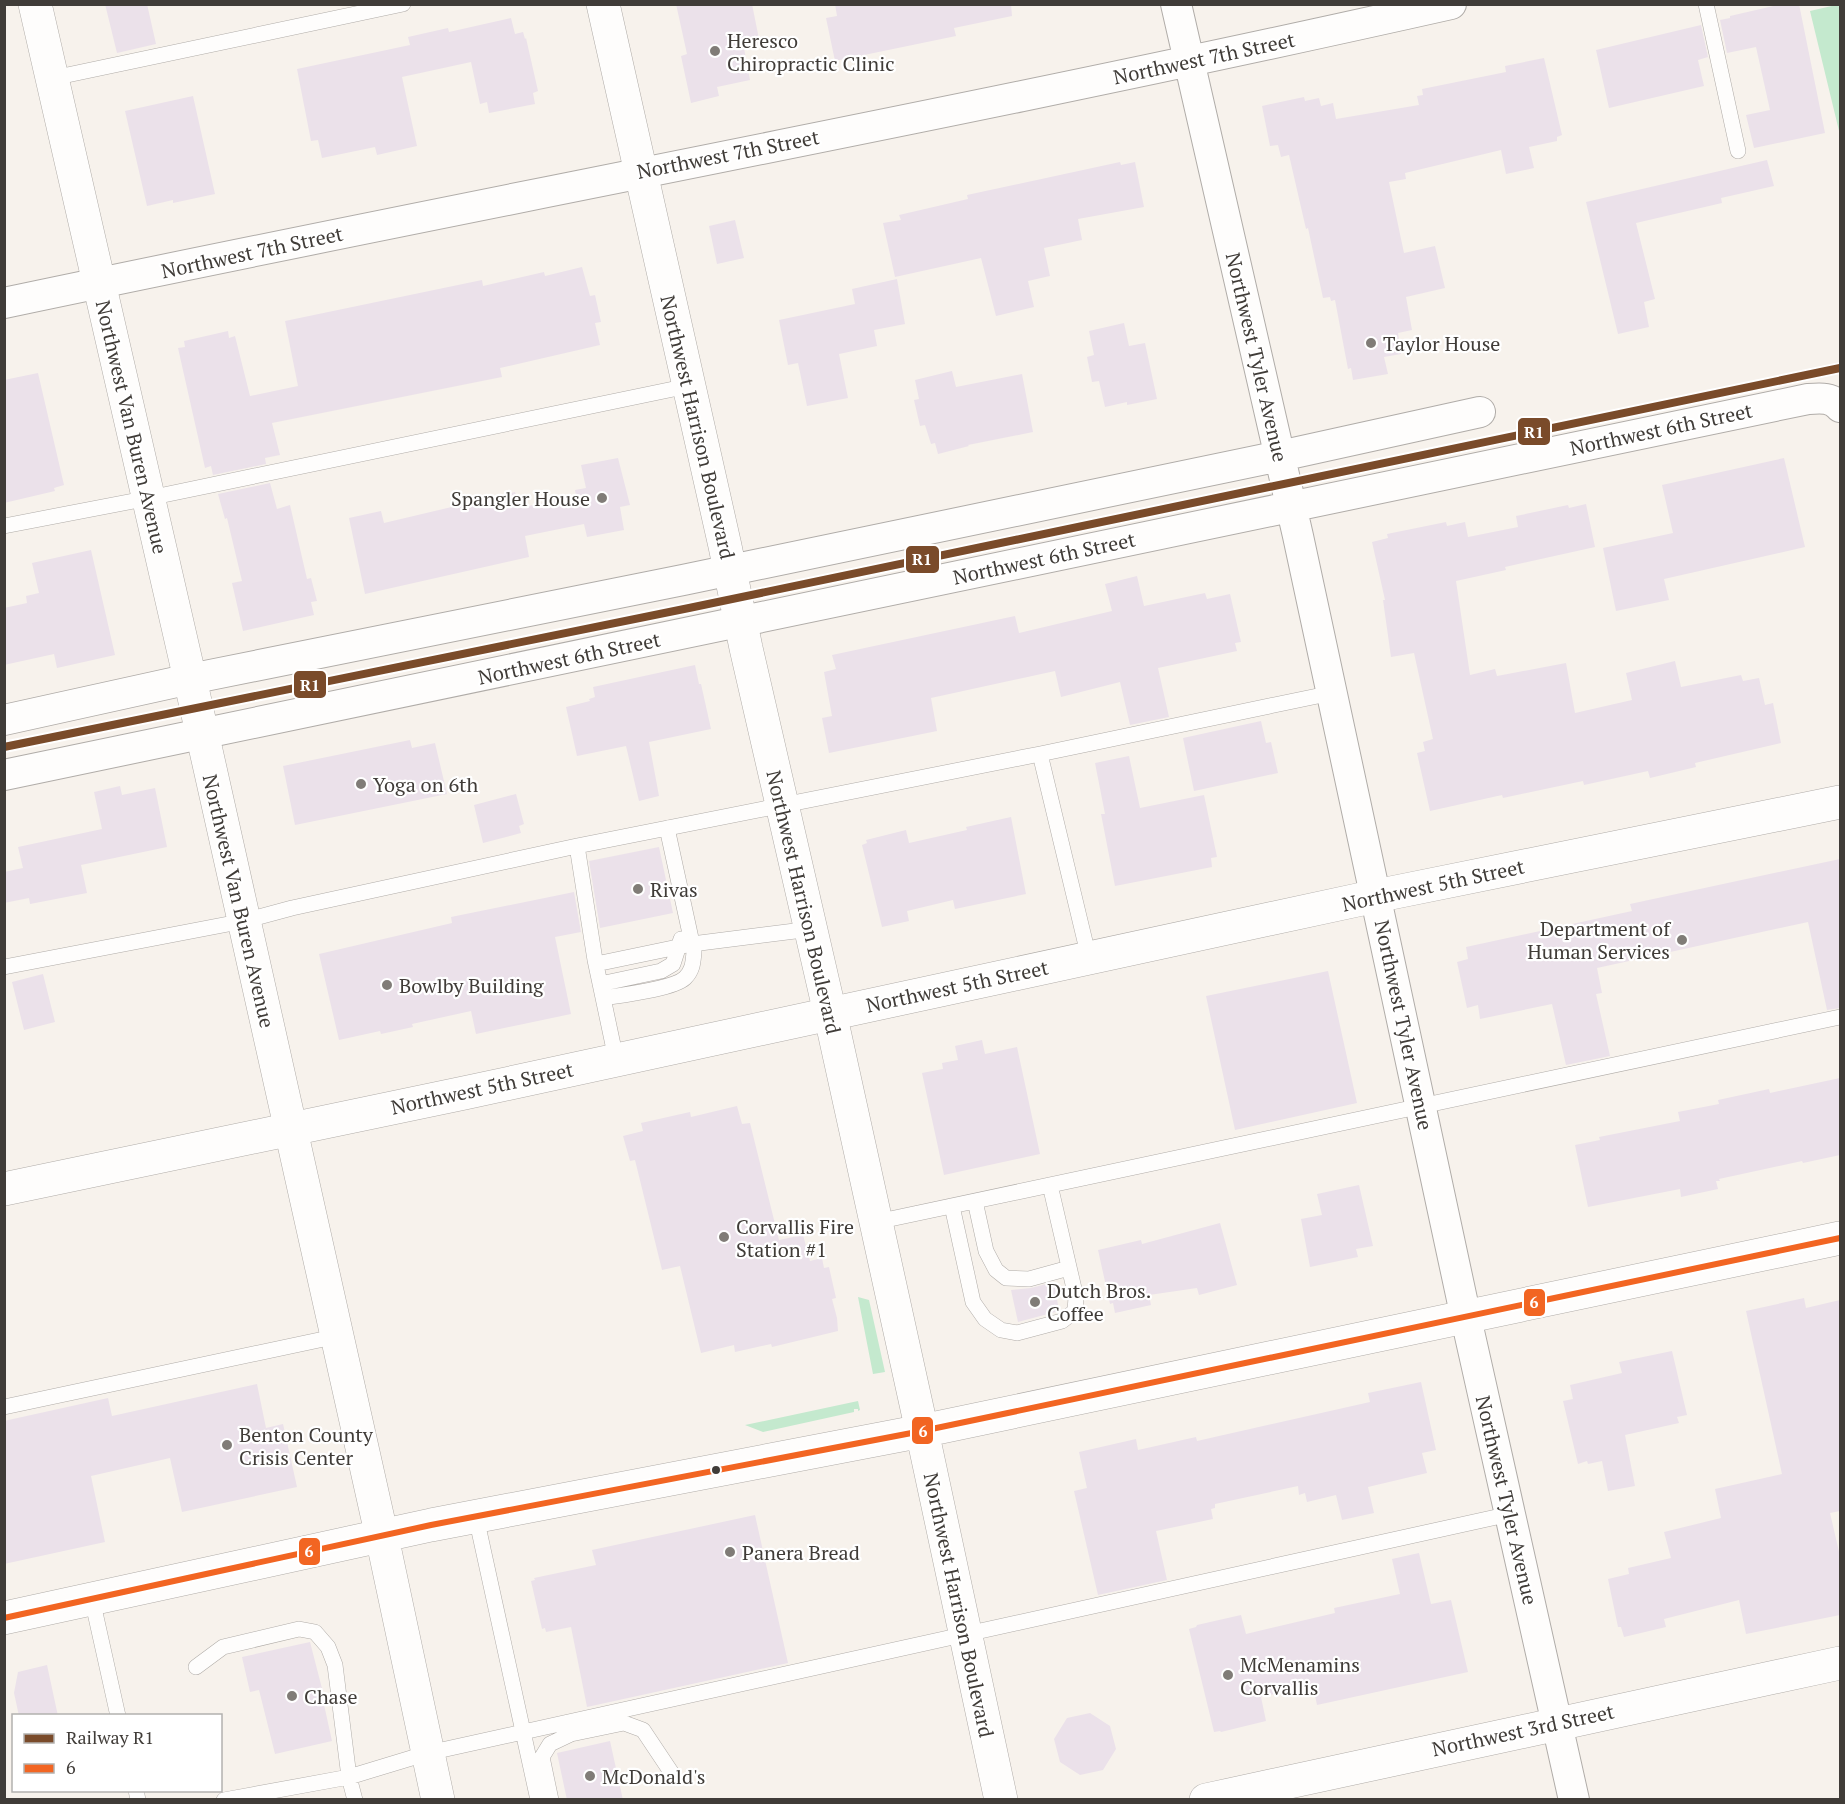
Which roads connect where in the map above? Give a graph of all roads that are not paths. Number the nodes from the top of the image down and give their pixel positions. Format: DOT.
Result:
graph roads {
  1 [pos="36,4"];
  2 [pos="404,4"];
  3 [pos="603,4"];
  4 [pos="1176,4"];
  5 [pos="1451,4"];
  6 [pos="1706,4"];
  7 [pos="1189,63"];
  8 [pos="53,78"];
  9 [pos="1738,151"];
  10 [pos="641,172"];
  11 [pos="99,283"];
  12 [pos="4,303"];
  13 [pos="688,386"];
  14 [pos="1839,405"];
  15 [pos="1480,412"];
  16 [pos="1280,456"];
  17 [pos="148,498"];
  18 [pos="1291,507"];
  19 [pos="4,526"];
  20 [pos="730,571"];
  21 [pos="740,622"];
  22 [pos="190,679"];
  23 [pos="1332,693"];
  24 [pos="4,720"];
  25 [pos="202,735"];
  26 [pos="1040,754"];
  27 [pos="4,775"];
  28 [pos="1840,802"];
  29 [pos="783,805"];
  30 [pos="667,828"];
  31 [pos="577,846"];
  32 [pos="1376,896"];
  33 [pos="244,921"];
  34 [pos="811,929"];
  35 [pos="685,945"];
  36 [pos="1089,958"];
  37 [pos="596,962"];
  38 [pos="4,967"];
  39 [pos="602,991"];
  40 [pos="830,1014"];
  41 [pos="1840,1017"];
  42 [pos="616,1059"];
  43 [pos="1422,1106"];
  44 [pos="291,1129"];
  45 [pos="1050,1185"];
  46 [pos="4,1189"];
  47 [pos="975,1201"];
  48 [pos="952,1206"];
  49 [pos="876,1222"];
  50 [pos="1840,1238"];
  51 [pos="1069,1268"];
  52 [pos="1467,1318"];
  53 [pos="338,1335"];
  54 [pos="4,1407"];
  55 [pos="922,1431"];
  56 [pos="1510,1514"];
  57 [pos="476,1516"];
  58 [pos="382,1537"];
  59 [pos="92,1599"];
  60 [pos="4,1618"];
  61 [pos="966,1634"];
  62 [pos="1840,1663"];
  63 [pos="196,1667"];
  64 [pos="118,1714"];
  65 [pos="1557,1722"];
  66 [pos="524,1732"];
  67 [pos="428,1753"];
  68 [pos="350,1777"];
  69 [pos="675,1778"];
  70 [pos="1261,1794"];
  71 [pos="224,1800"];
  72 [pos="355,1800"];
  73 [pos="438,1800"];
  74 [pos="538,1800"];
  75 [pos="551,1800"];
  76 [pos="1001,1800"];
  77 [pos="1206,1800"];
  78 [pos="1574,1800"];
  1 -- 8 [label="main road, Northwest Van Buren Avenue"];
  2 -- 8 [label="lane"];
  3 -- 10 [label="main road, Northwest Harrison Boulevard"];
  4 -- 7 [label="street, Northwest Tyler Avenue"];
  5 -- 7 [label="street, Northwest 7th Street"];
  6 -- 9 [label="lane"];
  7 -- 10 [label="street, Northwest 7th Street"];
  7 -- 16 [label="street, Northwest Tyler Avenue"];
  8 -- 11 [label="main road, Northwest Van Buren Avenue"];
  10 -- 11 [label="street, Northwest 7th Street"];
  10 -- 13 [label="main road, Northwest Harrison Boulevard"];
  11 -- 12 [label="street, Northwest 7th Street"];
  11 -- 17 [label="main road, Northwest Van Buren Avenue"];
  13 -- 17 [label="lane"];
  13 -- 20 [label="main road, Northwest Harrison Boulevard"];
  14 -- 18 [label="street, Northwest 6th Street"];
  15 -- 16 [label="street"];
  16 -- 18 [label="street, Northwest Tyler Avenue"];
  16 -- 20 [label="street"];
  17 -- 19 [label="lane"];
  17 -- 22 [label="main road, Northwest Van Buren Avenue"];
  18 -- 21 [label="street, Northwest 6th Street"];
  18 -- 23 [label="street, Northwest Tyler Avenue"];
  20 -- 21 [label="main road, Northwest Harrison Boulevard"];
  20 -- 22 [label="street"];
  21 -- 25 [label="street, Northwest 6th Street"];
  21 -- 29 [label="main road, Northwest Harrison Boulevard"];
  22 -- 24 [label="street"];
  22 -- 25 [label="main road, Northwest Van Buren Avenue"];
  23 -- 26 [label="lane"];
  23 -- 32 [label="street, Northwest Tyler Avenue"];
  25 -- 27 [label="street, Northwest 6th Street"];
  25 -- 33 [label="main road, Northwest Van Buren Avenue"];
  26 -- 29 [label="lane"];
  26 -- 36 [label="lane"];
  28 -- 32 [label="main road, Northwest 5th Street"];
  29 -- 30 [label="lane"];
  29 -- 34 [label="main road, Northwest Harrison Boulevard"];
  30 -- 31 [label="lane"];
  30 -- 35 [label="lane"];
  31 -- 33 [label="lane"];
  31 -- 37 [label="lane"];
  32 -- 36 [label="main road, Northwest 5th Street"];
  32 -- 43 [label="street, Northwest Tyler Avenue"];
  33 -- 38 [label="lane"];
  33 -- 44 [label="main road, Northwest Van Buren Avenue"];
  34 -- 35 [label="lane"];
  34 -- 40 [label="main road, Northwest Harrison Boulevard"];
  35 -- 37 [label="lane"];
  35 -- 39 [label="lane"];
  36 -- 40 [label="main road, Northwest 5th Street"];
  37 -- 39 [label="lane"];
  39 -- 42 [label="lane"];
  40 -- 42 [label="main road, Northwest 5th Street"];
  40 -- 49 [label="main road, Northwest Harrison Boulevard"];
  41 -- 43 [label="lane"];
  42 -- 44 [label="main road, Northwest 5th Street"];
  43 -- 45 [label="lane"];
  43 -- 52 [label="street, Northwest Tyler Avenue"];
  44 -- 46 [label="main road, Northwest 5th Street"];
  44 -- 53 [label="main road, Northwest Van Buren Avenue"];
  45 -- 47 [label="lane"];
  45 -- 51 [label="lane"];
  47 -- 48 [label="lane"];
  47 -- 51 [label="lane"];
  48 -- 49 [label="lane"];
  48 -- 51 [label="lane"];
  49 -- 55 [label="main road, Northwest Harrison Boulevard"];
  50 -- 52 [label="main road"];
  52 -- 55 [label="main road"];
  52 -- 56 [label="street, Northwest Tyler Avenue"];
  53 -- 54 [label="lane"];
  53 -- 58 [label="main road, Northwest Van Buren Avenue"];
  55 -- 57 [label="main road"];
  55 -- 61 [label="main road, Northwest Harrison Boulevard"];
  56 -- 61 [label="lane"];
  56 -- 65 [label="street, Northwest Tyler Avenue"];
  57 -- 58 [label="main road"];
  57 -- 66 [label="lane"];
  58 -- 59 [label="main road"];
  58 -- 67 [label="main road, Northwest Van Buren Avenue"];
  59 -- 60 [label="main road"];
  59 -- 64 [label="lane"];
  61 -- 66 [label="lane"];
  61 -- 76 [label="main road, Northwest Harrison Boulevard"];
  62 -- 65 [label="main road, Northwest 3rd Street"];
  63 -- 68 [label="lane"];
  65 -- 70 [label="main road, Northwest 3rd Street"];
  65 -- 78 [label="street, Northwest Tyler Avenue"];
  66 -- 67 [label="lane"];
  66 -- 74 [label="lane"];
  67 -- 68 [label="lane"];
  67 -- 73 [label="main road, Northwest Van Buren Avenue"];
  68 -- 71 [label="lane"];
  68 -- 72 [label="lane"];
  69 -- 75 [label="lane"];
  70 -- 77 [label="main road, Northwest 3rd Street"];
}
